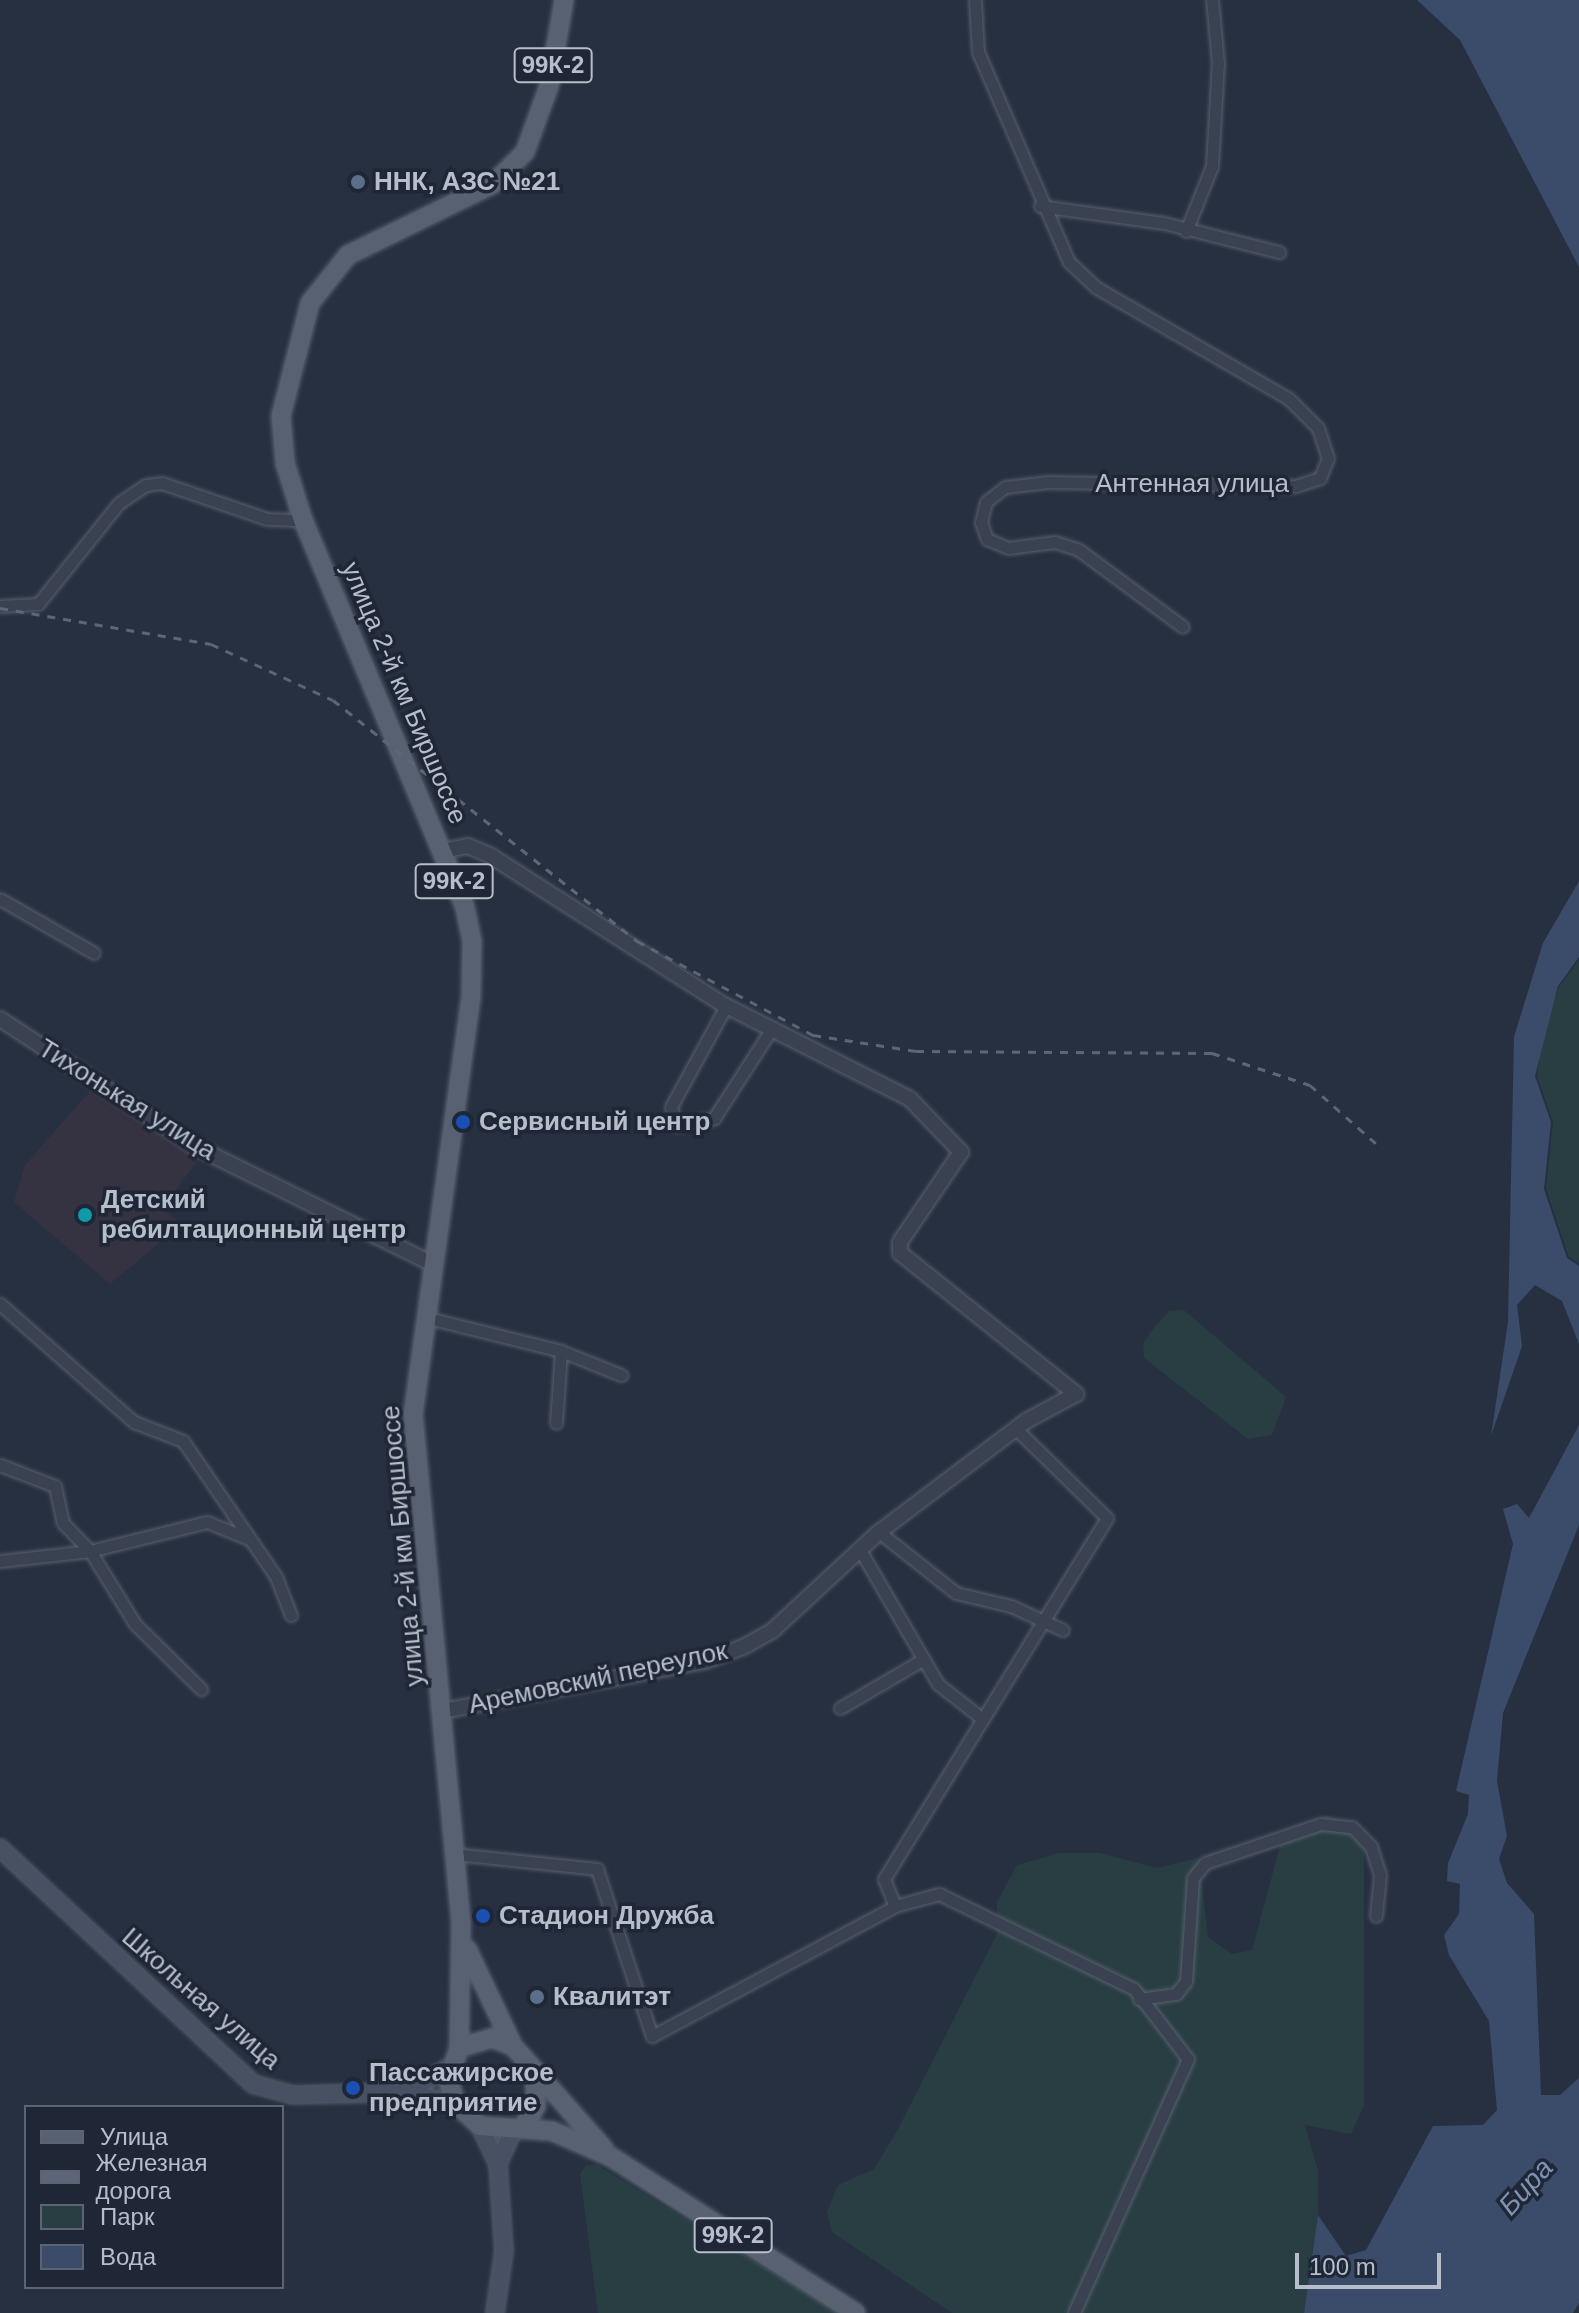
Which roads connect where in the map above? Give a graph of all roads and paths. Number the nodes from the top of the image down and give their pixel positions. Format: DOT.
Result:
graph roads {
  1 [pos="564,0"];
  2 [pos="975,0"];
  3 [pos="1212,0"];
  4 [pos="1040,206"];
  5 [pos="1186,231"];
  6 [pos="1279,252"];
  7 [pos="303,520"];
  8 [pos="0,606"];
  9 [pos="1183,627"];
  10 [pos="442,851"];
  11 [pos="0,899"];
  12 [pos="94,953"];
  13 [pos="726,1006"];
  14 [pos="0,1019"];
  15 [pos="771,1030"];
  16 [pos="429,1262"];
  17 [pos="0,1304"];
  18 [pos="423,1317"];
  19 [pos="561,1351"];
  20 [pos="621,1375"];
  21 [pos="556,1423"];
  22 [pos="1016,1429"];
  23 [pos="0,1465"];
  24 [pos="879,1532"];
  25 [pos="253,1541"];
  26 [pos="860,1550"];
  27 [pos="90,1551"];
  28 [pos="0,1561"];
  29 [pos="291,1615"];
  30 [pos="1040,1620"];
  31 [pos="1063,1630"];
  32 [pos="924,1659"];
  33 [pos="201,1689"];
  34 [pos="840,1708"];
  35 [pos="443,1711"];
  36 [pos="980,1717"];
  37 [pos="0,1848"];
  38 [pos="455,1854"];
  39 [pos="895,1906"];
  40 [pos="1376,1916"];
  41 [pos="461,1923"];
  42 [pos="1139,1999"];
  43 [pos="513,2046"];
  44 [pos="459,2048"];
  45 [pos="448,2068"];
  46 [pos="535,2077"];
  47 [pos="407,2092"];
  48 [pos="457,2105"];
  49 [pos="480,2126"];
  50 [pos="518,2128"];
  51 [pos="611,2157"];
  52 [pos="498,2164"];
  53 [pos="495,2313"];
  54 [pos="856,2313"];
  55 [pos="1074,2313"];
  1 -- 7 [label="main road, улица 2-й км Биршоссе / 99К-2"];
  2 -- 4 [label="street, Антенная улица"];
  3 -- 5 [label="street"];
  4 -- 5 [label="street"];
  4 -- 9 [label="street, Антенная улица"];
  5 -- 6 [label="street"];
  7 -- 8 [label="street"];
  7 -- 10 [label="main road, улица 2-й км Биршоссе / 99К-2"];
  10 -- 13 [label="street, Аремовский переулок"];
  10 -- 16 [label="main road, улица 2-й км Биршоссе / 99К-2"];
  11 -- 12 [label="street"];
  13 -- 15 [label="street, Аремовский переулок"];
  13 -- 15 [label="street"];
  14 -- 16 [label="street, Тихонькая улица"];
  15 -- 22 [label="street, Аремовский переулок"];
  16 -- 18 [label="main road, улица 2-й км Биршоссе / 99К-2"];
  17 -- 25 [label="street"];
  18 -- 19 [label="street"];
  18 -- 35 [label="main road, улица 2-й км Биршоссе / 99К-2"];
  19 -- 20 [label="street"];
  19 -- 21 [label="street"];
  22 -- 24 [label="street, Аремовский переулок"];
  22 -- 30 [label="street"];
  23 -- 27 [label="street"];
  24 -- 26 [label="street, Аремовский переулок"];
  24 -- 30 [label="street"];
  25 -- 27 [label="street"];
  25 -- 29 [label="street"];
  26 -- 32 [label="street"];
  26 -- 35 [label="street, Аремовский переулок"];
  27 -- 28 [label="street"];
  27 -- 33 [label="street"];
  30 -- 31 [label="street"];
  30 -- 36 [label="street"];
  32 -- 34 [label="street"];
  32 -- 36 [label="street"];
  35 -- 38 [label="main road, улица 2-й км Биршоссе / 99К-2"];
  36 -- 39 [label="street"];
  37 -- 47 [label="main road, Школьная улица"];
  38 -- 39 [label="street"];
  38 -- 41 [label="main road, улица 2-й км Биршоссе / 99К-2"];
  39 -- 42 [label="street"];
  40 -- 42 [label="street"];
  41 -- 43 [label="main road, 99К-2"];
  41 -- 44 [label="main road, 99К-2"];
  42 -- 55 [label="street"];
  43 -- 44 [label="main road"];
  43 -- 46 [label="main road, 99К-2"];
  44 -- 45 [label="main road, 99К-2"];
  45 -- 47 [label="main road"];
  45 -- 48 [label="main road"];
  46 -- 50 [label="main road"];
  46 -- 51 [label="main road, 99К-2"];
  47 -- 48 [label="main road"];
  48 -- 49 [label="main road"];
  49 -- 50 [label="main road, 99К-2"];
  49 -- 52 [label="main road"];
  50 -- 51 [label="main road, 99К-2"];
  50 -- 52 [label="main road"];
  51 -- 54 [label="main road, 99К-2"];
  52 -- 53 [label="main road"];
}
